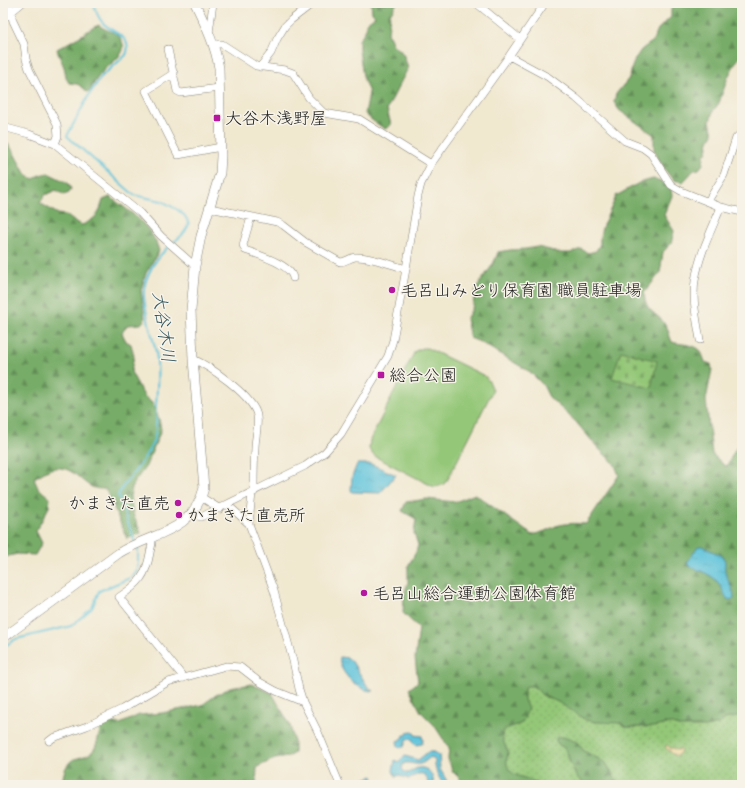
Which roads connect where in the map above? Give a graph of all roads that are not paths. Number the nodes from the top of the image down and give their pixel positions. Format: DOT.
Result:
graph roads {
  1 [pos="9,3"];
  2 [pos="22,3"];
  3 [pos="195,3"];
  4 [pos="213,3"];
  5 [pos="313,3"];
  6 [pos="476,3"];
  7 [pos="545,3"];
  8 [pos="10,14"];
  9 [pos="3,19"];
  10 [pos="209,33"];
  11 [pos="520,39"];
  12 [pos="213,44"];
  13 [pos="168,49"];
  14 [pos="508,56"];
  15 [pos="260,67"];
  16 [pos="174,73"];
  17 [pos="219,88"];
  18 [pos="3,127"];
  19 [pos="742,132"];
  20 [pos="55,144"];
  21 [pos="221,147"];
  22 [pos="431,164"];
  23 [pos="708,201"];
  24 [pos="721,207"];
  25 [pos="210,208"];
  26 [pos="742,212"];
  27 [pos="251,217"];
  28 [pos="195,266"];
  29 [pos="406,268"];
  30 [pos="293,278"];
  31 [pos="700,340"];
  32 [pos="193,358"];
  33 [pos="253,492"];
  34 [pos="201,497"];
  35 [pos="228,505"];
  36 [pos="220,509"];
  37 [pos="190,514"];
  38 [pos="249,524"];
  39 [pos="152,537"];
  40 [pos="3,638"];
  41 [pos="184,678"];
  42 [pos="303,702"];
  43 [pos="49,741"];
  44 [pos="340,785"];
  1 -- 8 [label="street"];
  2 -- 8 [label="street"];
  3 -- 10 [label="main road"];
  4 -- 10 [label="street"];
  5 -- 15 [label="street"];
  6 -- 11 [label="street"];
  7 -- 11 [label="street"];
  8 -- 9 [label="street"];
  8 -- 20 [label="street"];
  10 -- 12 [label="main road"];
  11 -- 14 [label="street"];
  12 -- 15 [label="street"];
  12 -- 17 [label="main road"];
  13 -- 16 [label="street"];
  14 -- 22 [label="street"];
  14 -- 23 [label="street"];
  15 -- 22 [label="street"];
  16 -- 17 [label="street"];
  16 -- 21 [label="street"];
  17 -- 21 [label="main road"];
  18 -- 20 [label="street"];
  19 -- 23 [label="street"];
  20 -- 28 [label="street"];
  21 -- 25 [label="main road"];
  22 -- 29 [label="street"];
  23 -- 24 [label="street"];
  24 -- 26 [label="street"];
  24 -- 31 [label="street"];
  25 -- 27 [label="street"];
  25 -- 28 [label="main road"];
  27 -- 29 [label="street"];
  27 -- 30 [label="street"];
  28 -- 32 [label="main road"];
  29 -- 33 [label="street"];
  32 -- 33 [label="street"];
  32 -- 34 [label="main road"];
  33 -- 35 [label="street"];
  33 -- 38 [label="street"];
  34 -- 36 [label="street"];
  34 -- 37 [label="main road"];
  35 -- 36 [label="street"];
  35 -- 38 [label="street"];
  36 -- 37 [label="street"];
  37 -- 39 [label="main road"];
  38 -- 42 [label="street"];
  39 -- 40 [label="main road"];
  39 -- 41 [label="street"];
  41 -- 42 [label="street"];
  41 -- 43 [label="street"];
  42 -- 44 [label="street"];
}
